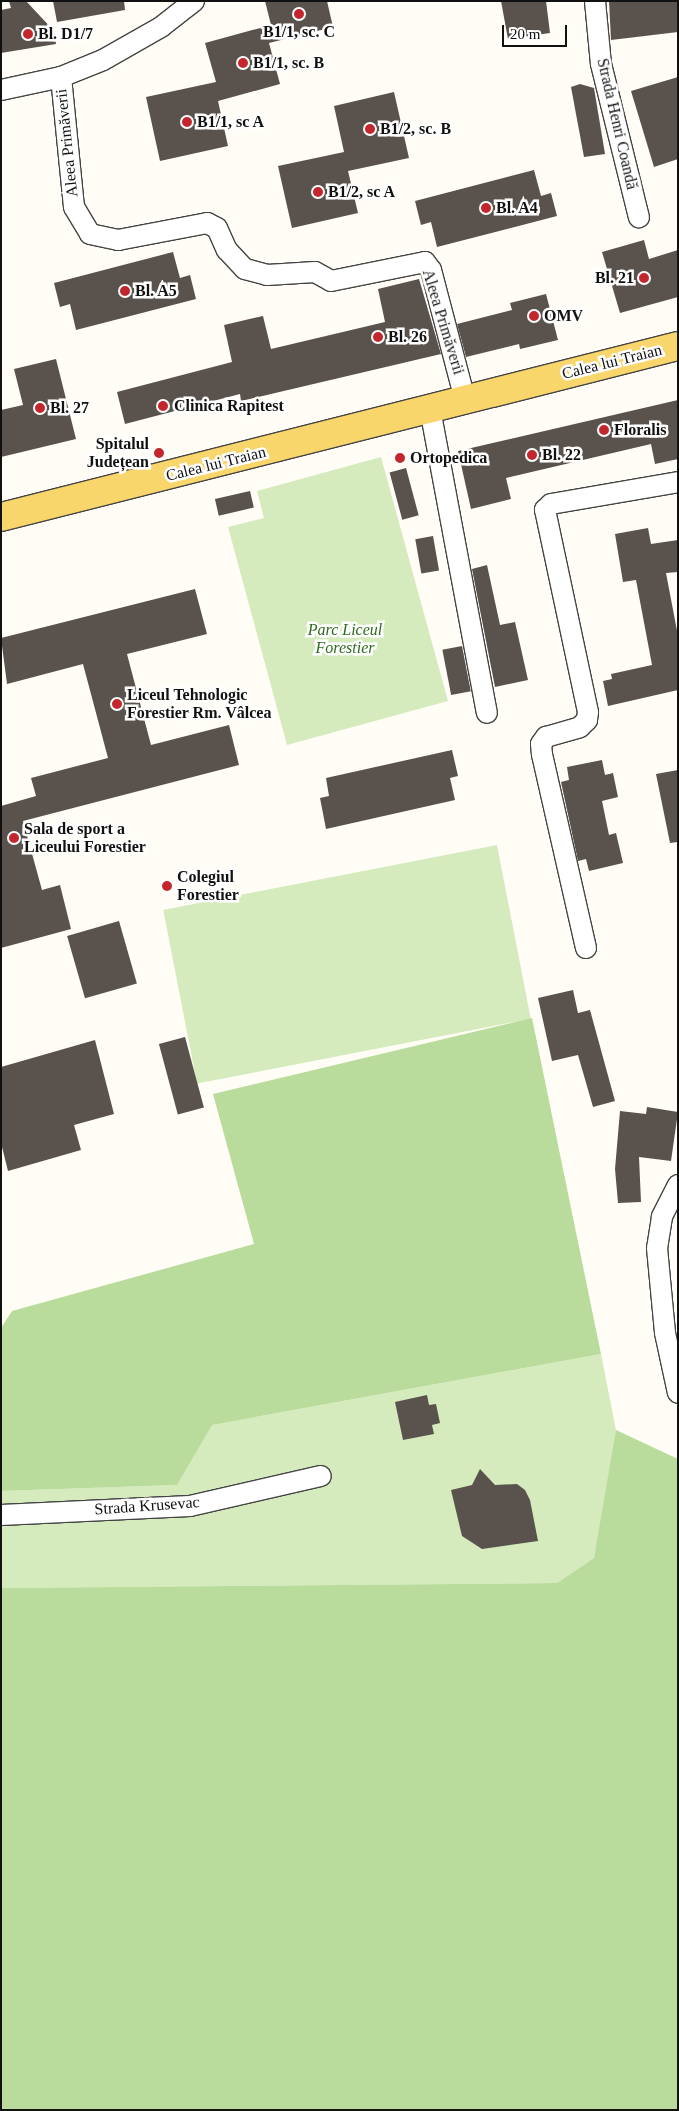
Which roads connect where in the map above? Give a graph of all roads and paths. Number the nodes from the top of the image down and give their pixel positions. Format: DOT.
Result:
graph roads {
  1 [pos="194,1"];
  2 [pos="594,1"];
  3 [pos="60,77"];
  4 [pos="1,90"];
  5 [pos="639,217"];
  6 [pos="678,346"];
  7 [pos="465,400"];
  8 [pos="430,409"];
  9 [pos="678,482"];
  10 [pos="1,517"];
  11 [pos="487,713"];
  12 [pos="586,948"];
  13 [pos="678,1185"];
  14 [pos="678,1393"];
  15 [pos="321,1476"];
  16 [pos="1,1515"];
  1 -- 3 [label="street, Aleea Primăverii"];
  2 -- 5 [label="street, Strada Henri Coandă"];
  3 -- 4 [label="street, Aleea Primăverii"];
  3 -- 7 [label="street, Aleea Primăverii"];
  6 -- 7 [label="main road, Calea lui Traian"];
  7 -- 8 [label="main road, Calea lui Traian"];
  8 -- 10 [label="main road, Calea lui Traian"];
  8 -- 11 [label="street"];
  9 -- 12 [label="street"];
  13 -- 14 [label="street"];
  15 -- 16 [label="street, Strada Krusevac"];
}
